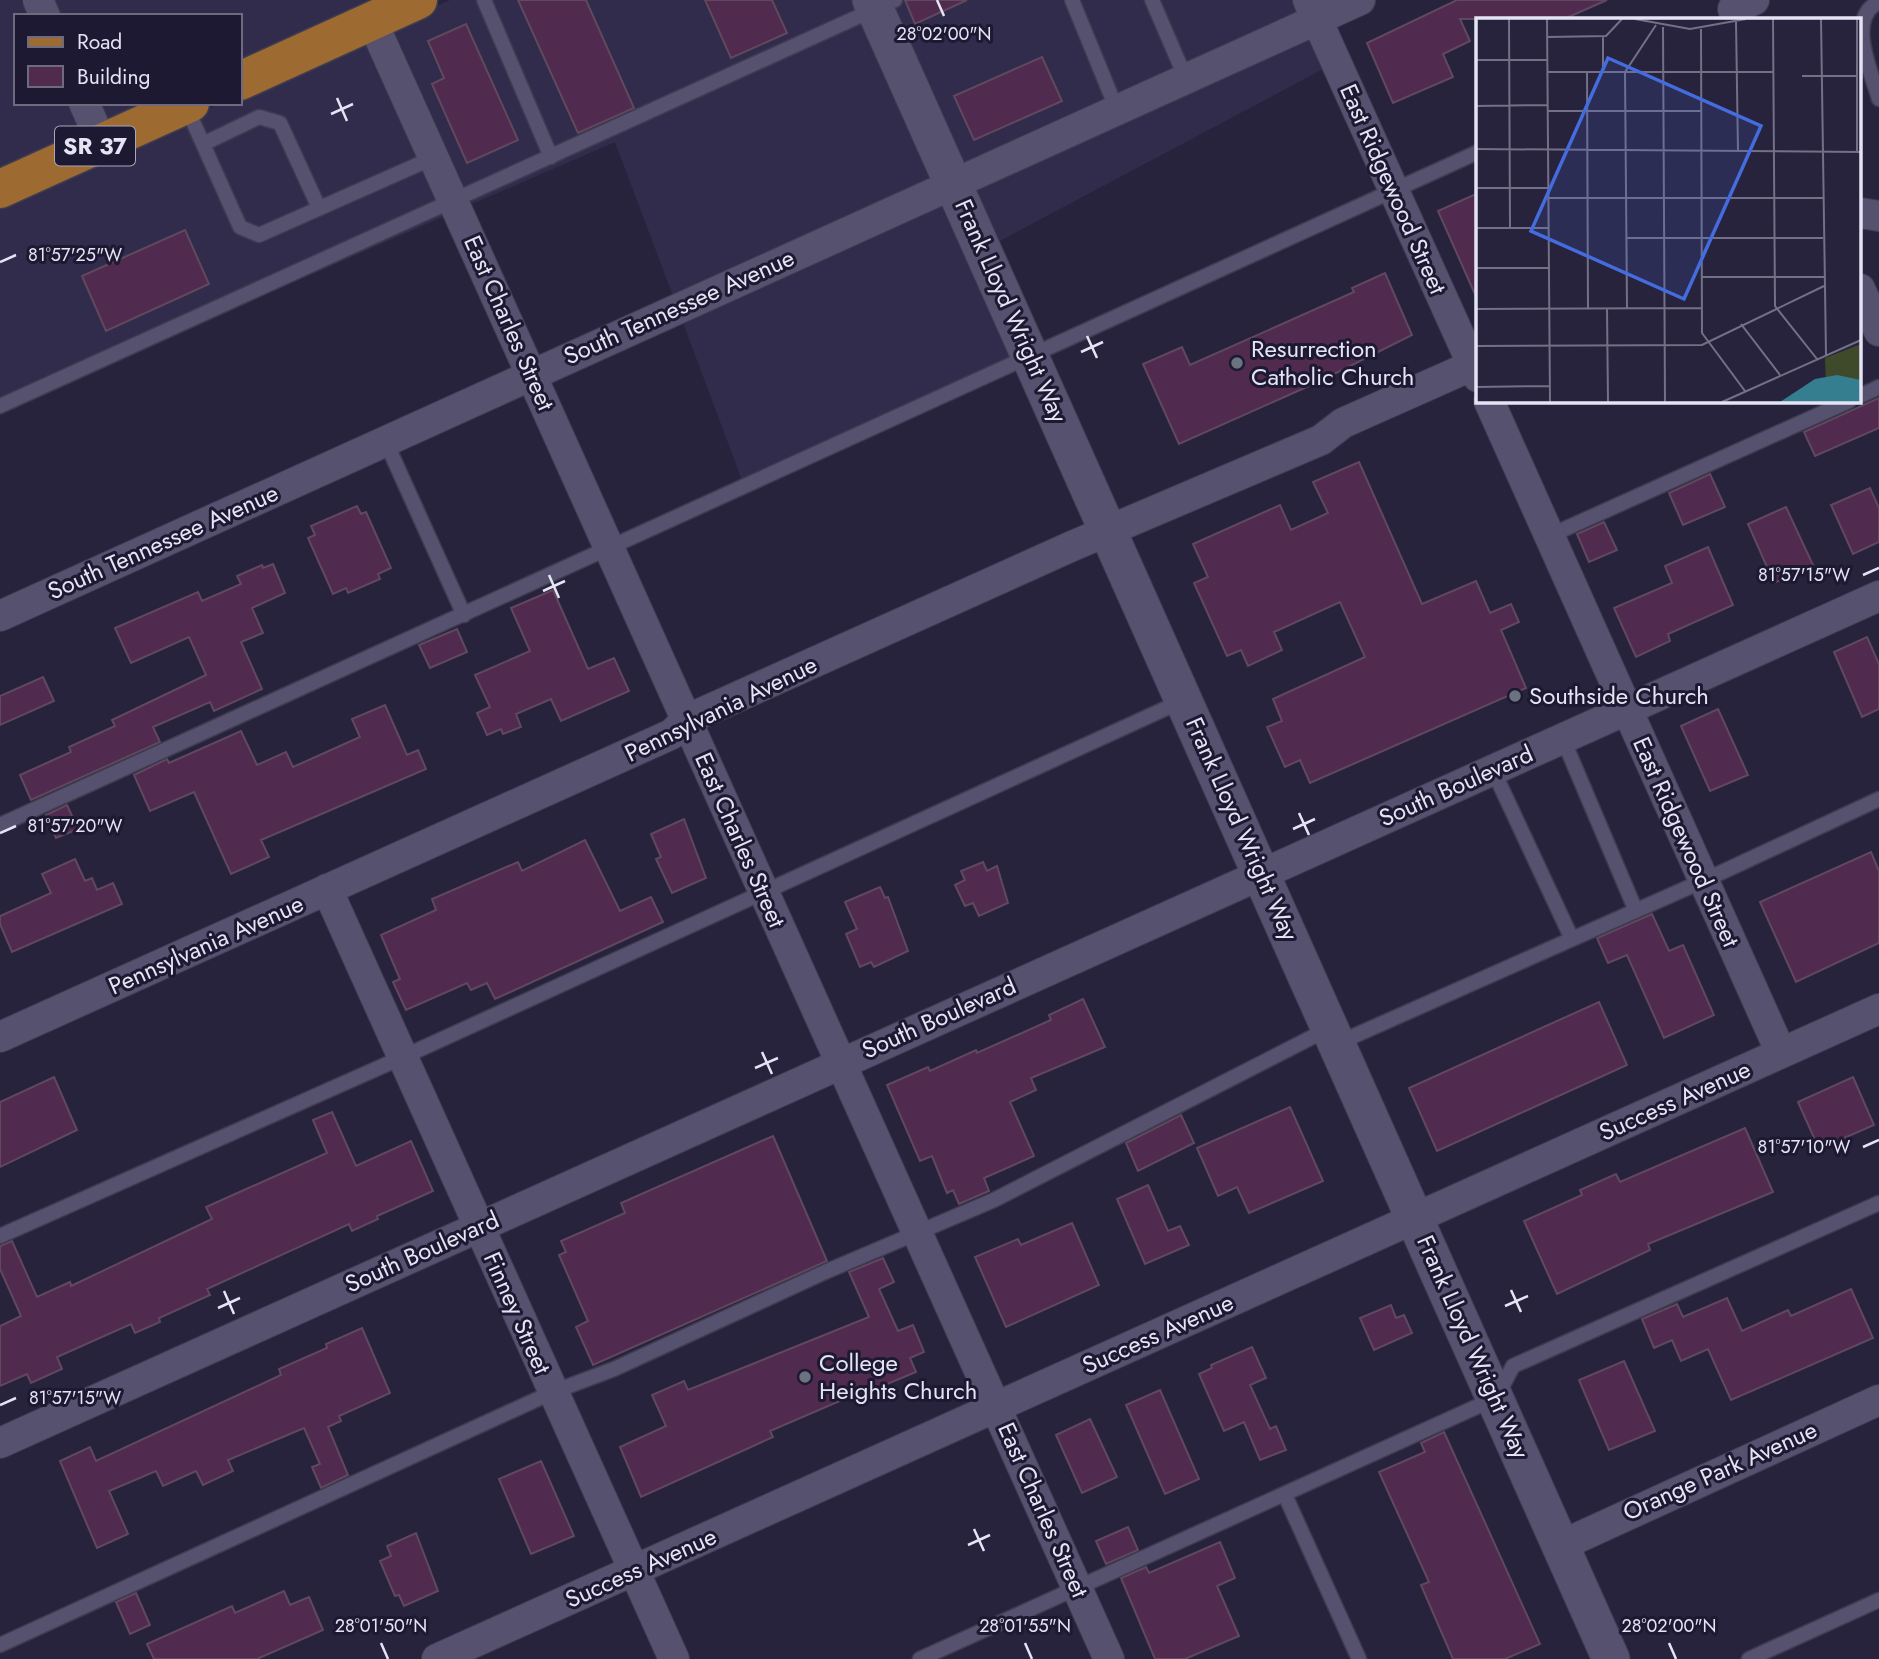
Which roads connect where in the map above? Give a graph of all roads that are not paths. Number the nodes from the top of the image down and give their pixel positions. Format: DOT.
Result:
graph roads {
  1 [pos="418,0"];
  2 [pos="484,0"];
  3 [pos="1072,0"];
  4 [pos="1152,0"];
  5 [pos="1360,0"];
  6 [pos="1879,2"];
  7 [pos="881,4"];
  8 [pos="1312,10"];
  9 [pos="372,21"];
  10 [pos="1862,27"];
  11 [pos="1862,35"];
  12 [pos="1186,79"];
  13 [pos="242,80"];
  14 [pos="1879,99"];
  15 [pos="85,105"];
  16 [pos="186,105"];
  17 [pos="188,105"];
  18 [pos="1117,110"];
  19 [pos="102,143"];
  20 [pos="203,144"];
  21 [pos="1476,153"];
  22 [pos="551,157"];
  23 [pos="435,158"];
  24 [pos="954,184"];
  25 [pos="0,188"];
  26 [pos="1394,191"];
  27 [pos="454,201"];
  28 [pos="319,208"];
  29 [pos="1862,293"];
  30 [pos="1879,331"];
  31 [pos="1031,356"];
  32 [pos="1476,368"];
  33 [pos="531,373"];
  34 [pos="1879,387"];
  35 [pos="1862,395"];
  36 [pos="1489,402"];
  37 [pos="1847,402"];
  38 [pos="0,406"];
  39 [pos="385,440"];
  40 [pos="1109,533"];
  41 [pos="1549,536"];
  42 [pos="611,548"];
  43 [pos="1879,596"];
  44 [pos="0,615"];
  45 [pos="464,615"];
  46 [pos="1184,700"];
  47 [pos="1626,710"];
  48 [pos="686,720"];
  49 [pos="1563,738"];
  50 [pos="1493,770"];
  51 [pos="1879,799"];
  52 [pos="0,825"];
  53 [pos="1261,873"];
  54 [pos="1705,880"];
  55 [pos="327,889"];
  56 [pos="764,891"];
  57 [pos="1636,911"];
  58 [pos="1572,939"];
  59 [pos="1879,1009"];
  60 [pos="1335,1035"];
  61 [pos="0,1037"];
  62 [pos="1781,1053"];
  63 [pos="403,1056"];
  64 [pos="840,1063"];
  65 [pos="1879,1203"];
  66 [pos="1416,1217"];
  67 [pos="479,1226"];
  68 [pos="919,1233"];
  69 [pos="0,1236"];
  70 [pos="553,1392"];
  71 [pos="1496,1398"];
  72 [pos="1879,1400"];
  73 [pos="996,1407"];
  74 [pos="0,1443"];
  75 [pos="1285,1495"];
  76 [pos="1562,1545"];
  77 [pos="636,1570"];
  78 [pos="1077,1587"];
  79 [pos="1879,1600"];
  80 [pos="0,1644"];
  81 [pos="437,1659"];
  82 [pos="674,1659"];
  83 [pos="920,1659"];
  84 [pos="1109,1659"];
  85 [pos="1359,1659"];
  86 [pos="1611,1659"];
  87 [pos="1749,1659"];
  1 -- 9 [label="main road"];
  2 -- 22 [label="lane"];
  3 -- 18 [label="lane"];
  4 -- 12 [label="lane"];
  5 -- 8 [label="street, South Tennessee Avenue"];
  6 -- 10 [label="lane"];
  7 -- 22 [label="lane"];
  7 -- 24 [label="street, Frank Lloyd Wright Way"];
  8 -- 12 [label="street, South Tennessee Avenue"];
  8 -- 26 [label="street, East Ridgewood Street"];
  9 -- 13 [label="main road"];
  9 -- 23 [label="street, East Charles Street"];
  11 -- 14 [label="lane"];
  12 -- 18 [label="street, South Tennessee Avenue"];
  15 -- 19 [label="street"];
  16 -- 19 [label="main road, SR 37"];
  17 -- 20 [label="lane"];
  18 -- 24 [label="street, South Tennessee Avenue"];
  19 -- 25 [label="main road, SR 37"];
  20 -- 28 [label="lane"];
  20 -- 28 [label="lane"];
  21 -- 26 [label="lane"];
  22 -- 27 [label="lane"];
  23 -- 27 [label="street, East Charles Street"];
  23 -- 28 [label="lane"];
  24 -- 31 [label="street, Frank Lloyd Wright Way"];
  24 -- 33 [label="street, South Tennessee Avenue"];
  26 -- 31 [label="lane"];
  26 -- 32 [label="street, East Ridgewood Street"];
  27 -- 33 [label="street, East Charles Street"];
  27 -- 38 [label="lane"];
  29 -- 30 [label="street"];
  31 -- 40 [label="street, Frank Lloyd Wright Way"];
  31 -- 42 [label="lane"];
  32 -- 40 [label="street, Pennsylvania Avenue"];
  33 -- 39 [label="street, South Tennessee Avenue"];
  33 -- 42 [label="street, East Charles Street"];
  34 -- 35 [label="lane"];
  36 -- 41 [label="street, East Ridgewood Street"];
  37 -- 41 [label="lane"];
  39 -- 44 [label="street, South Tennessee Avenue"];
  39 -- 45 [label="lane"];
  40 -- 46 [label="street, Frank Lloyd Wright Way"];
  40 -- 48 [label="street, Pennsylvania Avenue"];
  41 -- 47 [label="street, East Ridgewood Street"];
  42 -- 45 [label="lane"];
  42 -- 48 [label="street, East Charles Street"];
  43 -- 47 [label="street, South Boulevard"];
  45 -- 52 [label="lane"];
  46 -- 53 [label="street, Frank Lloyd Wright Way"];
  46 -- 56 [label="lane"];
  47 -- 49 [label="street, South Boulevard"];
  47 -- 54 [label="street, East Ridgewood Street"];
  48 -- 55 [label="street, Pennsylvania Avenue"];
  48 -- 56 [label="street, East Charles Street"];
  49 -- 50 [label="street, South Boulevard"];
  49 -- 57 [label="lane"];
  50 -- 53 [label="street, South Boulevard"];
  50 -- 58 [label="lane"];
  51 -- 54 [label="lane"];
  53 -- 60 [label="street, Frank Lloyd Wright Way"];
  53 -- 64 [label="street, South Boulevard"];
  54 -- 57 [label="lane"];
  54 -- 62 [label="street, East Ridgewood Street"];
  55 -- 61 [label="street, Pennsylvania Avenue"];
  55 -- 63 [label="street, Finney Street"];
  56 -- 63 [label="lane"];
  56 -- 64 [label="street, East Charles Street"];
  57 -- 58 [label="lane"];
  58 -- 60 [label="lane"];
  59 -- 62 [label="street, Success Avenue"];
  60 -- 66 [label="street, Frank Lloyd Wright Way"];
  60 -- 68 [label="lane"];
  62 -- 66 [label="street, Success Avenue"];
  63 -- 67 [label="street, Finney Street"];
  63 -- 69 [label="lane"];
  64 -- 67 [label="street, South Boulevard"];
  64 -- 68 [label="street, East Charles Street"];
  65 -- 71 [label="lane"];
  66 -- 71 [label="street, Frank Lloyd Wright Way"];
  66 -- 73 [label="street, Success Avenue"];
  67 -- 70 [label="street, Finney Street"];
  67 -- 74 [label="street, South Boulevard"];
  68 -- 70 [label="lane"];
  68 -- 73 [label="street, East Charles Street"];
  70 -- 77 [label="street, Finney Street"];
  70 -- 80 [label="lane"];
  71 -- 75 [label="lane"];
  71 -- 76 [label="street, Frank Lloyd Wright Way"];
  72 -- 76 [label="street, Orange Park Avenue"];
  73 -- 77 [label="street, Success Avenue"];
  73 -- 78 [label="street, East Charles Street"];
  75 -- 78 [label="lane"];
  75 -- 85 [label="lane"];
  76 -- 86 [label="street, Frank Lloyd Wright Way"];
  77 -- 81 [label="street, Success Avenue"];
  77 -- 82 [label="street, Finney Street"];
  78 -- 83 [label="lane"];
  78 -- 84 [label="street, East Charles Street"];
  79 -- 87 [label="lane"];
}
